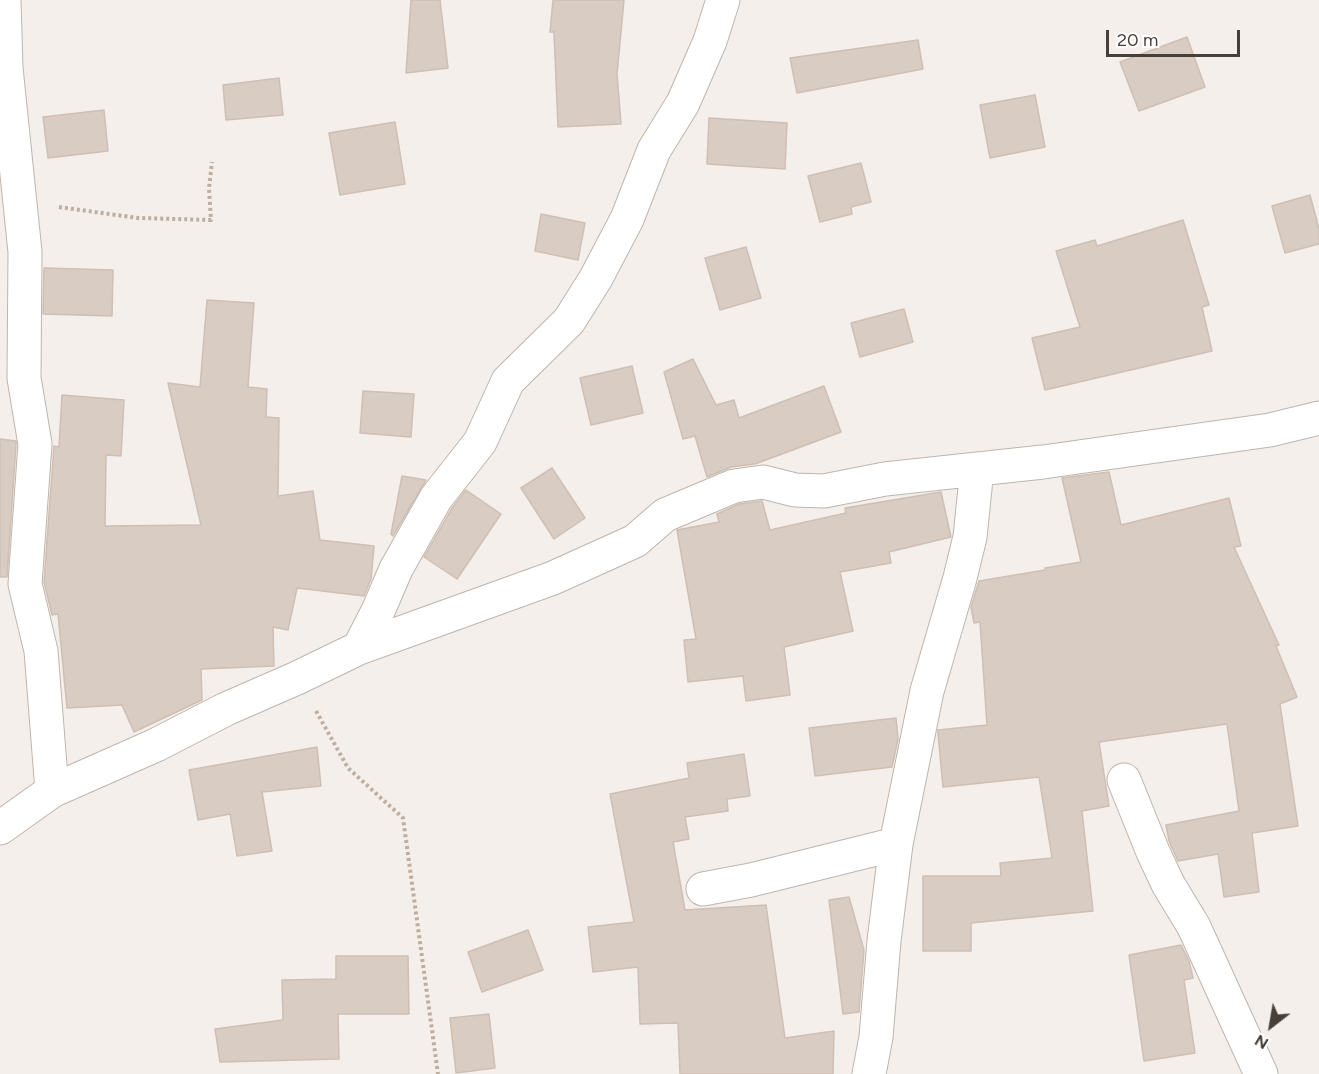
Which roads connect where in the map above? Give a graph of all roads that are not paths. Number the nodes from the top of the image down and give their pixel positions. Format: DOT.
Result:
graph roads {
  1 [pos="4,0"];
  2 [pos="723,0"];
  3 [pos="12,374"];
  4 [pos="1319,418"];
  5 [pos="976,469"];
  6 [pos="359,648"];
  7 [pos="1124,780"];
  8 [pos="52,791"];
  9 [pos="0,828"];
  10 [pos="896,844"];
  11 [pos="703,889"];
  12 [pos="869,1074"];
  13 [pos="1261,1074"];
  1 -- 3 [label="street"];
  2 -- 6 [label="street"];
  3 -- 8 [label="street"];
  4 -- 5 [label="street"];
  5 -- 6 [label="street"];
  5 -- 10 [label="street"];
  6 -- 8 [label="street"];
  7 -- 13 [label="street"];
  8 -- 9 [label="street"];
  10 -- 11 [label="street"];
  10 -- 12 [label="street"];
}
